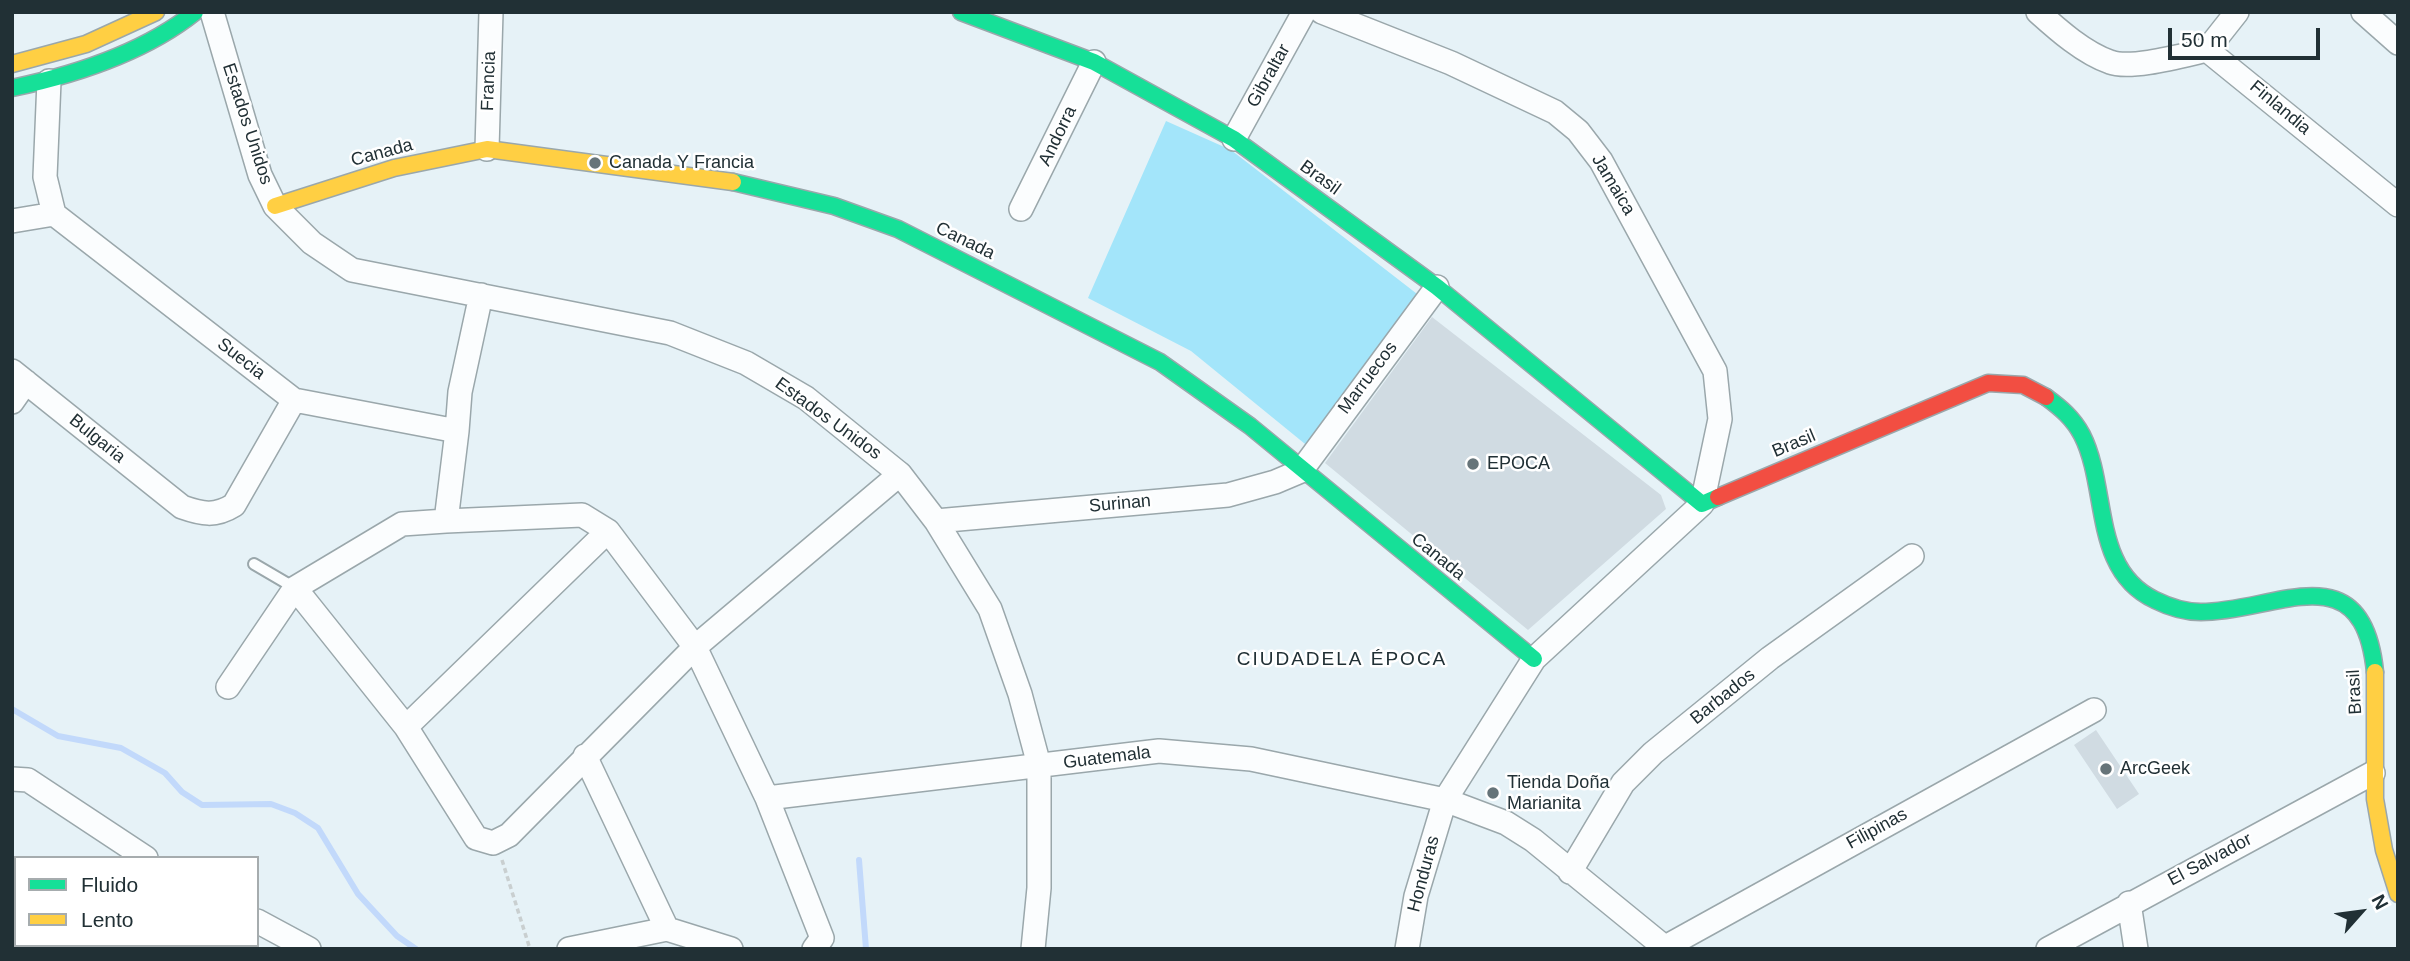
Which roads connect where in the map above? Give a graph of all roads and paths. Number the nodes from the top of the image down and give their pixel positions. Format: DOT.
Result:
graph roads {
  1 [pos="156,12"];
  2 [pos="195,12"];
  3 [pos="212,12"];
  4 [pos="491,12"];
  5 [pos="961,12"];
  6 [pos="1304,12"];
  7 [pos="1322,12"];
  8 [pos="2038,12"];
  9 [pos="2237,12"];
  10 [pos="2362,12"];
  11 [pos="2398,43"];
  12 [pos="2207,50"];
  13 [pos="1094,62"];
  14 [pos="12,64"];
  15 [pos="49,81"];
  16 [pos="12,88"];
  17 [pos="1234,139"];
  18 [pos="487,149"];
  19 [pos="2398,205"];
  20 [pos="275,206"];
  21 [pos="1021,209"];
  22 [pos="54,214"];
  23 [pos="12,221"];
  24 [pos="1437,287"];
  25 [pos="481,295"];
  26 [pos="19,377"];
  27 [pos="295,400"];
  28 [pos="12,402"];
  29 [pos="457,431"];
  30 [pos="1301,471"];
  31 [pos="900,474"];
  32 [pos="1702,504"];
  33 [pos="936,521"];
  34 [pos="446,522"];
  35 [pos="608,531"];
  36 [pos="1912,556"];
  37 [pos="254,564"];
  38 [pos="295,588"];
  39 [pos="695,647"];
  40 [pos="1534,659"];
  41 [pos="229,687"];
  42 [pos="2094,710"];
  43 [pos="406,727"];
  44 [pos="585,756"];
  45 [pos="1039,765"];
  46 [pos="2374,773"];
  47 [pos="12,779"];
  48 [pos="766,798"];
  49 [pos="1445,800"];
  50 [pos="493,843"];
  51 [pos="143,856"];
  52 [pos="1570,872"];
  53 [pos="2398,894"];
  54 [pos="2129,903"];
  55 [pos="259,922"];
  56 [pos="667,929"];
  57 [pos="1662,947"];
  58 [pos="309,949"];
  59 [pos="530,949"];
  60 [pos="569,949"];
  61 [pos="731,949"];
  62 [pos="814,949"];
  63 [pos="1033,949"];
  64 [pos="1407,949"];
  65 [pos="2048,949"];
  66 [pos="2136,949"];
  1 -- 14 [label="street"];
  2 -- 15 [label="street"];
  3 -- 20 [label="street, Estados Unidos"];
  4 -- 18 [label="street, Francia"];
  5 -- 13 [label="street, Brasil"];
  6 -- 17 [label="street, Gibraltar"];
  7 -- 32 [label="street, Jamaica"];
  8 -- 12 [label="street"];
  9 -- 12 [label="street"];
  10 -- 11 [label="street"];
  12 -- 19 [label="street, Finlandia"];
  13 -- 17 [label="street, Brasil"];
  13 -- 21 [label="street, Andorra"];
  15 -- 16 [label="street"];
  15 -- 22 [label="street"];
  17 -- 24 [label="street, Brasil"];
  18 -- 20 [label="street, Canada"];
  18 -- 30 [label="street, Canada"];
  20 -- 25 [label="street, Estados Unidos"];
  22 -- 23 [label="street"];
  22 -- 27 [label="street, Suecia"];
  24 -- 30 [label="street, Marruecos"];
  24 -- 32 [label="street, Brasil"];
  25 -- 29 [label="street"];
  25 -- 31 [label="street, Estados Unidos"];
  26 -- 27 [label="street, Bulgaria"];
  26 -- 28 [label="street"];
  27 -- 29 [label="street, Suecia"];
  29 -- 34 [label="street"];
  30 -- 33 [label="street, Surinan"];
  30 -- 40 [label="street, Canada"];
  31 -- 33 [label="street, Estados Unidos"];
  31 -- 39 [label="street"];
  32 -- 40 [label="street, Honduras"];
  32 -- 46 [label="street, Brasil"];
  33 -- 45 [label="street, Estados Unidos"];
  34 -- 35 [label="street"];
  34 -- 38 [label="street"];
  35 -- 39 [label="street"];
  35 -- 43 [label="street"];
  36 -- 52 [label="street, Barbados"];
  37 -- 38 [label="lane"];
  38 -- 41 [label="street"];
  38 -- 43 [label="street"];
  39 -- 44 [label="street"];
  39 -- 48 [label="street"];
  40 -- 49 [label="street, Honduras"];
  42 -- 57 [label="street, Filipinas"];
  43 -- 50 [label="street"];
  44 -- 50 [label="street"];
  44 -- 56 [label="street"];
  45 -- 48 [label="street, Guatemala"];
  45 -- 49 [label="street, Guatemala"];
  45 -- 63 [label="street, Estados Unidos"];
  46 -- 53 [label="street, Brasil"];
  46 -- 54 [label="street, El Salvador"];
  47 -- 51 [label="street"];
  48 -- 62 [label="street"];
  49 -- 52 [label="street, Guatemala"];
  49 -- 64 [label="street, Honduras"];
  50 -- 59 [label="path"];
  52 -- 57 [label="street, Guatemala"];
  54 -- 65 [label="street, El Salvador"];
  54 -- 66 [label="street"];
  55 -- 58 [label="street"];
  56 -- 60 [label="street"];
  56 -- 61 [label="street"];
}
